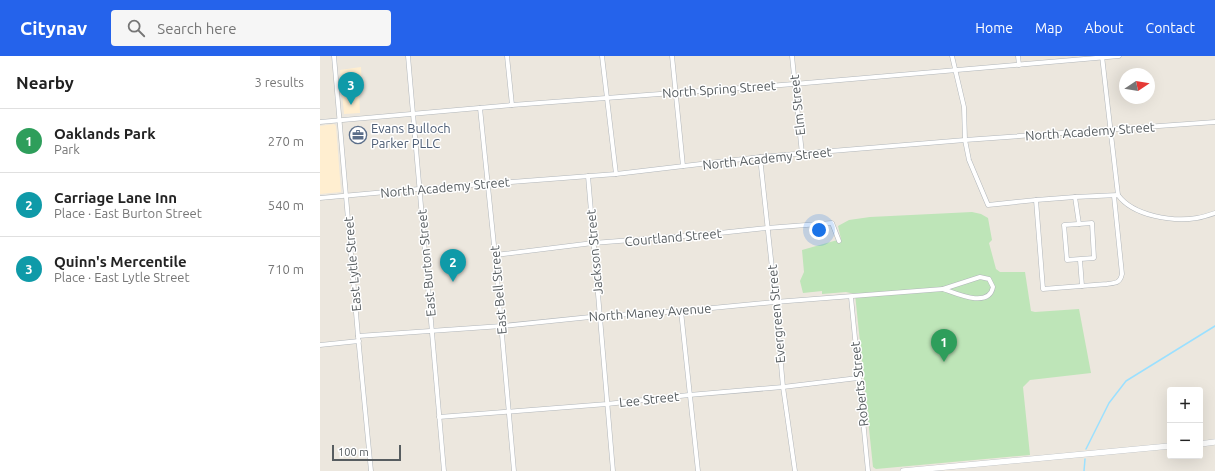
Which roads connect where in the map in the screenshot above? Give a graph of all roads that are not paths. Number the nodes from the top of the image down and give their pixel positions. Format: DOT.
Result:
graph roads {
  1 [pos="334,56"];
  2 [pos="408,56"];
  3 [pos="507,56"];
  4 [pos="602,56"];
  5 [pos="672,56"];
  6 [pos="792,56"];
  7 [pos="952,56"];
  8 [pos="1018,56"];
  9 [pos="1119,56"];
  10 [pos="1102,57"];
  11 [pos="1018,65"];
  12 [pos="955,69"];
  13 [pos="794,84"];
  14 [pos="676,92"];
  15 [pos="606,99"];
  16 [pos="512,105"];
  17 [pos="480,108"];
  18 [pos="413,114"];
  19 [pos="339,121"];
  20 [pos="320,122"];
  21 [pos="1215,122"];
  22 [pos="1112,130"];
  23 [pos="965,140"];
  24 [pos="802,154"];
  25 [pos="760,157"];
  26 [pos="683,166"];
  27 [pos="616,174"];
  28 [pos="588,176"];
  29 [pos="488,183"];
  30 [pos="419,188"];
  31 [pos="346,196"];
  32 [pos="1116,196"];
  33 [pos="1075,197"];
  34 [pos="320,198"];
  35 [pos="1036,200"];
  36 [pos="1215,213"];
  37 [pos="1079,224"];
  38 [pos="767,228"];
  39 [pos="840,241"];
  40 [pos="593,243"];
  41 [pos="495,255"];
  42 [pos="1080,260"];
  43 [pos="1082,286"];
  44 [pos="943,289"];
  45 [pos="851,297"];
  46 [pos="775,302"];
  47 [pos="681,311"];
  48 [pos="600,316"];
  49 [pos="502,326"];
  50 [pos="432,330"];
  51 [pos="358,336"];
  52 [pos="358,341"];
  53 [pos="320,344"];
  54 [pos="858,378"];
  55 [pos="783,387"];
  56 [pos="689,395"];
  57 [pos="607,404"];
  58 [pos="508,411"];
  59 [pos="439,417"];
  60 [pos="1215,442"];
  61 [pos="1203,444"];
  62 [pos="1167,446"];
  63 [pos="371,471"];
  64 [pos="444,471"];
  65 [pos="514,471"];
  66 [pos="613,471"];
  67 [pos="698,471"];
  68 [pos="795,471"];
  69 [pos="868,471"];
  70 [pos="903,471"];
  1 -- 19 [label="street, East Lytle Street"];
  2 -- 18 [label="street, East Burton Street"];
  3 -- 16 [label="street"];
  4 -- 15 [label="street"];
  5 -- 14 [label="street"];
  6 -- 13 [label="street, Elm Street"];
  7 -- 12 [label="street"];
  8 -- 11 [label="street"];
  9 -- 10 [label="street, North Spring Street"];
  10 -- 11 [label="street, North Spring Street"];
  10 -- 22 [label="street"];
  11 -- 12 [label="street, North Spring Street"];
  12 -- 13 [label="street, North Spring Street"];
  12 -- 23 [label="street"];
  13 -- 14 [label="street, North Spring Street"];
  13 -- 24 [label="street, Elm Street"];
  14 -- 15 [label="street, North Spring Street"];
  14 -- 26 [label="street"];
  15 -- 16 [label="street, North Spring Street"];
  15 -- 27 [label="street"];
  16 -- 17 [label="street, North Spring Street"];
  17 -- 18 [label="street, North Spring Street"];
  17 -- 29 [label="street, East Bell Street"];
  18 -- 19 [label="street, North Spring Street"];
  18 -- 30 [label="street, East Burton Street"];
  19 -- 20 [label="street, North Spring Street"];
  19 -- 31 [label="street, East Lytle Street"];
  21 -- 22 [label="street, North Academy Street"];
  22 -- 23 [label="street, North Academy Street"];
  22 -- 32 [label="street"];
  23 -- 24 [label="street, North Academy Street"];
  23 -- 35 [label="street"];
  24 -- 25 [label="street, North Academy Street"];
  25 -- 26 [label="street, North Academy Street"];
  25 -- 38 [label="street, Evergreen Street"];
  26 -- 27 [label="street, North Academy Street"];
  27 -- 28 [label="street, North Academy Street"];
  28 -- 29 [label="street, North Academy Street"];
  28 -- 40 [label="street, Jackson Street"];
  29 -- 30 [label="street, North Academy Street"];
  29 -- 41 [label="street, East Bell Street"];
  30 -- 31 [label="street, North Academy Street"];
  30 -- 50 [label="street, East Burton Street"];
  31 -- 34 [label="street, North Academy Street"];
  31 -- 51 [label="street, East Lytle Street"];
  32 -- 33 [label="street"];
  32 -- 36 [label="street"];
  32 -- 43 [label="street"];
  33 -- 35 [label="street"];
  33 -- 37 [label="street"];
  35 -- 43 [label="street"];
  37 -- 42 [label="street"];
  37 -- 42 [label="street"];
  38 -- 39 [label="street, Courtland Street"];
  38 -- 40 [label="street, Courtland Street"];
  38 -- 46 [label="street, Evergreen Street"];
  40 -- 41 [label="street, Courtland Street"];
  40 -- 48 [label="street, Jackson Street"];
  41 -- 49 [label="street, East Bell Street"];
  42 -- 43 [label="street"];
  44 -- 44 [label="street"];
  44 -- 45 [label="street, North Maney Avenue"];
  45 -- 46 [label="street, North Maney Avenue"];
  45 -- 54 [label="street, Roberts Street"];
  46 -- 47 [label="street, North Maney Avenue"];
  46 -- 55 [label="street, Evergreen Street"];
  47 -- 48 [label="street, North Maney Avenue"];
  47 -- 56 [label="street"];
  48 -- 49 [label="street, North Maney Avenue"];
  48 -- 57 [label="street, Jackson Street"];
  49 -- 50 [label="street, North Maney Avenue"];
  49 -- 58 [label="street, East Bell Street"];
  50 -- 51 [label="street, North Maney Avenue"];
  50 -- 59 [label="street, East Burton Street"];
  51 -- 52 [label="street, East Lytle Street"];
  52 -- 53 [label="street"];
  52 -- 63 [label="street, East Lytle Street"];
  54 -- 55 [label="street, Lee Street"];
  54 -- 69 [label="street, Roberts Street"];
  55 -- 56 [label="street, Lee Street"];
  55 -- 68 [label="street, Evergreen Street"];
  56 -- 57 [label="street, Lee Street"];
  56 -- 67 [label="street"];
  57 -- 58 [label="street, Lee Street"];
  57 -- 66 [label="street, Jackson Street"];
  58 -- 59 [label="street, Lee Street"];
  58 -- 65 [label="street, East Bell Street"];
  59 -- 64 [label="street, East Burton Street"];
  60 -- 61 [label="street"];
  62 -- 70 [label="street"];
}
